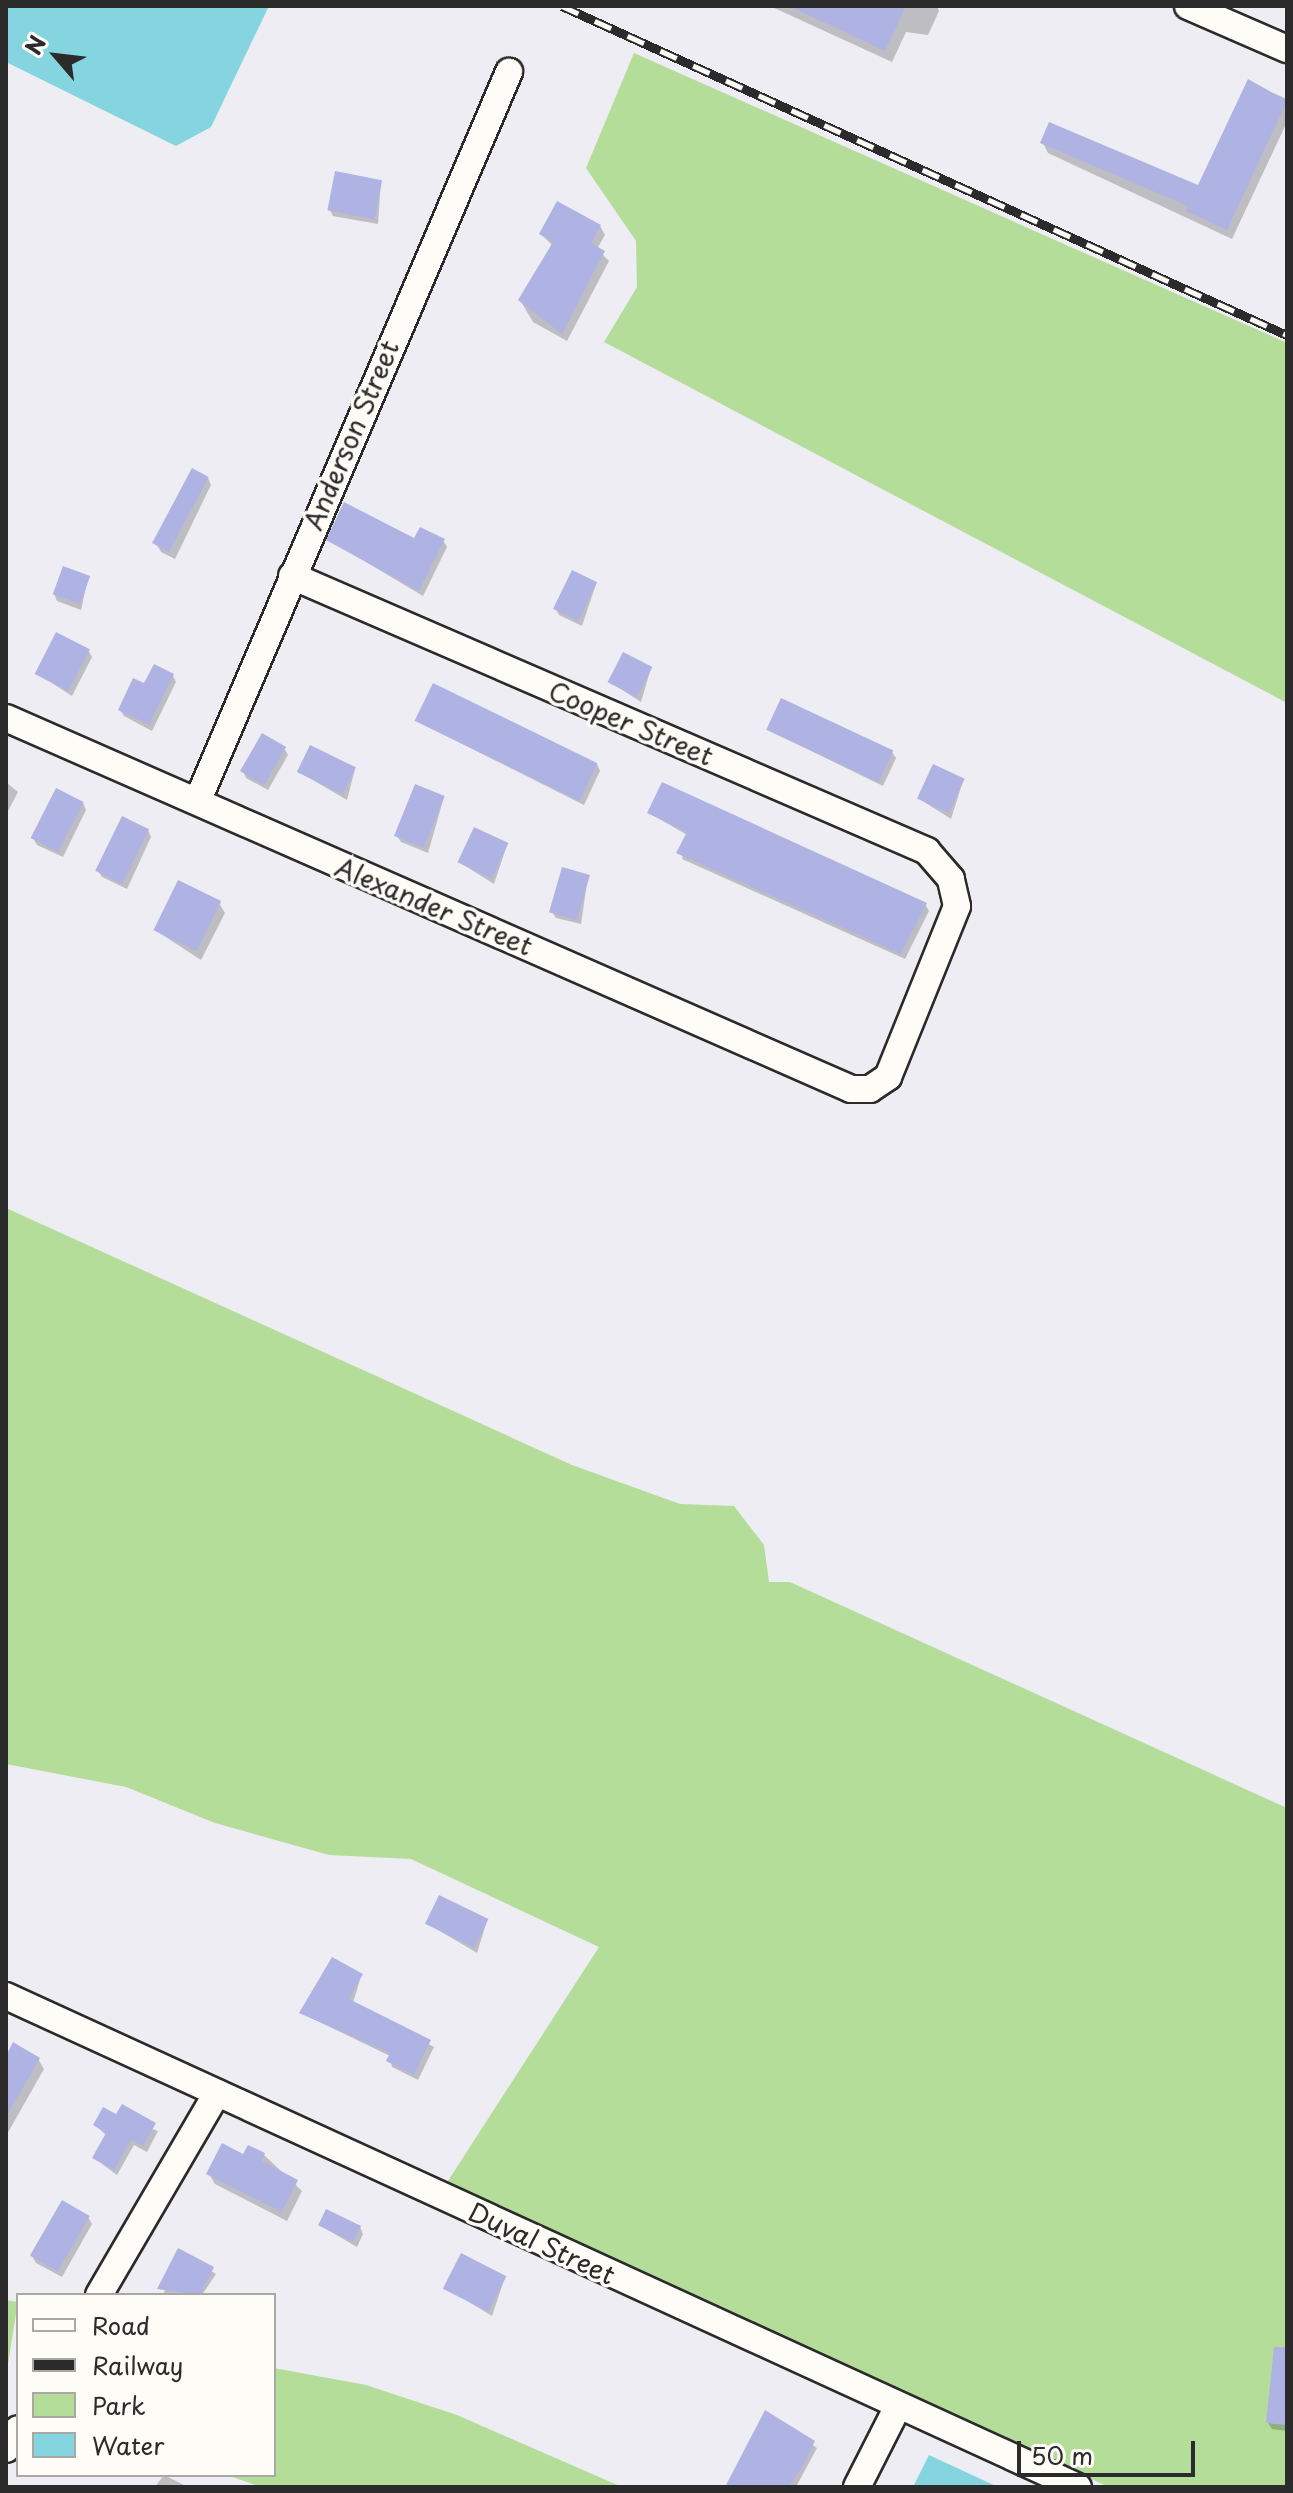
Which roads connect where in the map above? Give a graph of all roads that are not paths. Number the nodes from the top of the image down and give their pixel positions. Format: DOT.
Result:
graph roads {
  1 [pos="1188,6"];
  2 [pos="1287,49"];
  3 [pos="509,72"];
  4 [pos="292,576"];
  5 [pos="6,718"];
  6 [pos="198,800"];
  7 [pos="863,1090"];
  8 [pos="6,1996"];
  9 [pos="217,2093"];
  10 [pos="100,2293"];
  11 [pos="897,2408"];
  12 [pos="857,2487"];
  13 [pos="1078,2487"];
  1 -- 2 [label="street"];
  3 -- 4 [label="street, Anderson Street"];
  4 -- 6 [label="street, Anderson Street"];
  4 -- 7 [label="street, Cooper Street"];
  5 -- 6 [label="street, Alexander Street"];
  6 -- 7 [label="street, Alexander Street"];
  8 -- 9 [label="street, Duval Street"];
  9 -- 10 [label="street"];
  9 -- 11 [label="street, Duval Street"];
  11 -- 12 [label="street"];
  11 -- 13 [label="street, Duval Street"];
}
